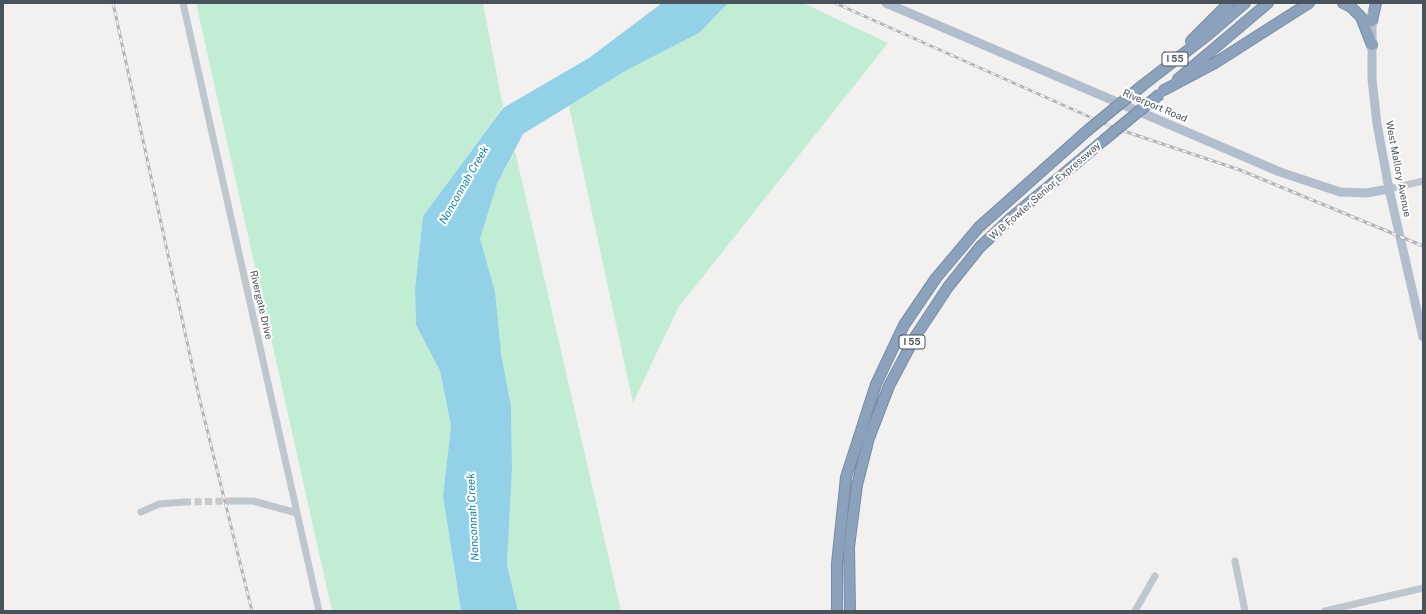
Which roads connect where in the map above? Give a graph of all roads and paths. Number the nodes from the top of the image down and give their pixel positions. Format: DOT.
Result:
graph roads {
  1 [pos="183,3"];
  2 [pos="886,3"];
  3 [pos="1229,3"];
  4 [pos="1245,3"];
  5 [pos="1268,3"];
  6 [pos="1343,3"];
  7 [pos="1371,3"];
  8 [pos="1376,3"];
  9 [pos="1309,4"];
  10 [pos="1372,21"];
  11 [pos="1208,30"];
  12 [pos="1372,45"];
  13 [pos="1162,92"];
  14 [pos="1423,181"];
  15 [pos="1389,189"];
  16 [pos="1423,337"];
  17 [pos="233,501"];
  18 [pos="184,502"];
  19 [pos="141,512"];
  20 [pos="296,512"];
  21 [pos="1234,562"];
  22 [pos="1155,576"];
  23 [pos="1423,588"];
  24 [pos="319,611"];
  25 [pos="837,611"];
  26 [pos="850,611"];
  27 [pos="1135,611"];
  28 [pos="1245,611"];
  29 [pos="1325,611"];
  1 -- 20 [label="street, Rivergate Drive"];
  2 -- 15 [label="main road, Riverport Road"];
  3 -- 11 [label="highway"];
  4 -- 11 [label="highway, W B Fowler Senior Expressway / I 55"];
  5 -- 13 [label="highway, W B Fowler Senior Expressway / I 55"];
  6 -- 12 [label="highway"];
  7 -- 10 [label="main road, West Mallory Avenue"];
  8 -- 10 [label="highway"];
  9 -- 13 [label="highway"];
  10 -- 12 [label="main road, West Mallory Avenue"];
  11 -- 25 [label="highway, W B Fowler Senior Expressway / I 55, bridge"];
  12 -- 15 [label="main road, West Mallory Avenue"];
  13 -- 26 [label="highway, W B Fowler Senior Expressway / I 55, bridge"];
  14 -- 15 [label="street, Riverport Road"];
  15 -- 16 [label="main road, West Mallory Avenue"];
  17 -- 20 [label="street"];
  18 -- 19 [label="street"];
  20 -- 24 [label="street, Rivergate Drive"];
  21 -- 28 [label="street"];
  22 -- 27 [label="street"];
  23 -- 29 [label="street"];
}
